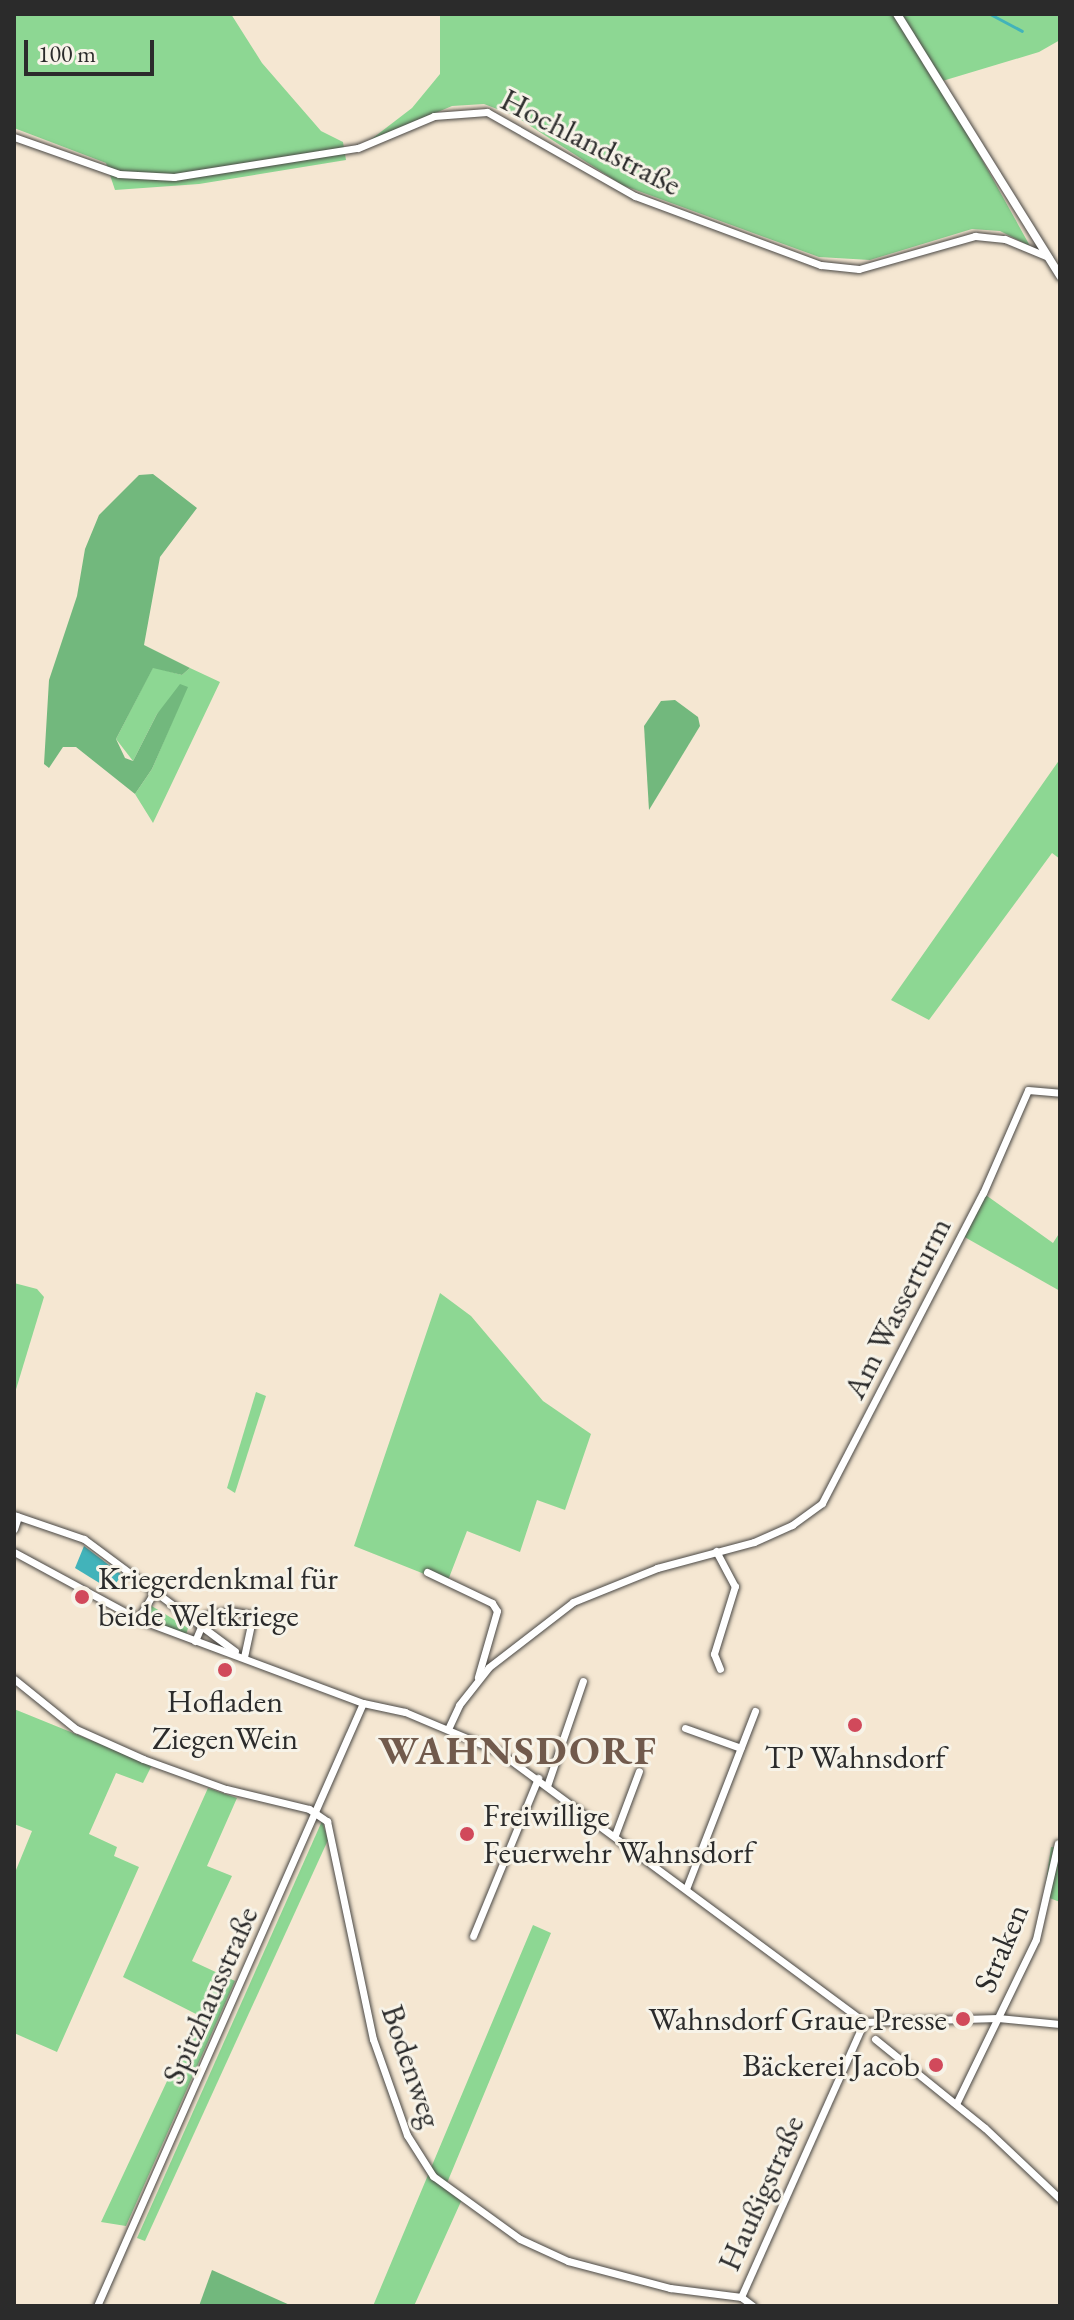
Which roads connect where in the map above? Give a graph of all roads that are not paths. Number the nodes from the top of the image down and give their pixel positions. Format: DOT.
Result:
graph roads {
  1 [pos="897,14"];
  2 [pos="14,137"];
  3 [pos="1048,257"];
  4 [pos="1060,276"];
  5 [pos="1060,1093"];
  6 [pos="16,1516"];
  7 [pos="14,1529"];
  8 [pos="716,1551"];
  9 [pos="14,1552"];
  10 [pos="427,1572"];
  11 [pos="154,1592"];
  12 [pos="138,1619"];
  13 [pos="202,1626"];
  14 [pos="195,1641"];
  15 [pos="244,1657"];
  16 [pos="720,1669"];
  17 [pos="478,1678"];
  18 [pos="14,1679"];
  19 [pos="583,1681"];
  20 [pos="363,1703"];
  21 [pos="755,1711"];
  22 [pos="685,1728"];
  23 [pos="448,1729"];
  24 [pos="741,1748"];
  25 [pos="639,1771"];
  26 [pos="538,1778"];
  27 [pos="547,1786"];
  28 [pos="318,1814"];
  29 [pos="615,1835"];
  30 [pos="1058,1843"];
  31 [pos="686,1889"];
  32 [pos="473,1936"];
  33 [pos="998,2018"];
  34 [pos="864,2022"];
  35 [pos="1060,2024"];
  36 [pos="875,2039"];
  37 [pos="956,2104"];
  38 [pos="1060,2199"];
  39 [pos="741,2297"];
  40 [pos="97,2306"];
  41 [pos="753,2306"];
  1 -- 3 [label="street"];
  2 -- 3 [label="street, Hochlandstraße"];
  3 -- 4 [label="street"];
  5 -- 8 [label="street, Am Wasserturm"];
  6 -- 7 [label="street"];
  6 -- 11 [label="street"];
  8 -- 16 [label="street"];
  8 -- 17 [label="street"];
  9 -- 12 [label="street"];
  10 -- 17 [label="street"];
  11 -- 12 [label="street"];
  11 -- 13 [label="street"];
  12 -- 14 [label="street"];
  13 -- 14 [label="street"];
  13 -- 15 [label="street"];
  13 -- 15 [label="street"];
  14 -- 15 [label="street"];
  15 -- 20 [label="street"];
  17 -- 23 [label="street"];
  18 -- 28 [label="street"];
  19 -- 27 [label="street"];
  20 -- 23 [label="street"];
  20 -- 28 [label="street, Spitzhausstraße"];
  21 -- 24 [label="street"];
  22 -- 24 [label="street"];
  23 -- 26 [label="street"];
  24 -- 31 [label="street"];
  25 -- 29 [label="street"];
  26 -- 27 [label="street"];
  26 -- 32 [label="street"];
  27 -- 29 [label="street"];
  28 -- 39 [label="street, Bodenweg"];
  28 -- 40 [label="street, Spitzhausstraße"];
  29 -- 31 [label="street"];
  30 -- 33 [label="street, Straken"];
  31 -- 34 [label="street"];
  33 -- 34 [label="street"];
  33 -- 35 [label="street"];
  33 -- 37 [label="street, Straken"];
  34 -- 39 [label="street, Haußigstraße"];
  36 -- 37 [label="street"];
  37 -- 38 [label="street"];
  39 -- 41 [label="street, Bodenweg"];
}
